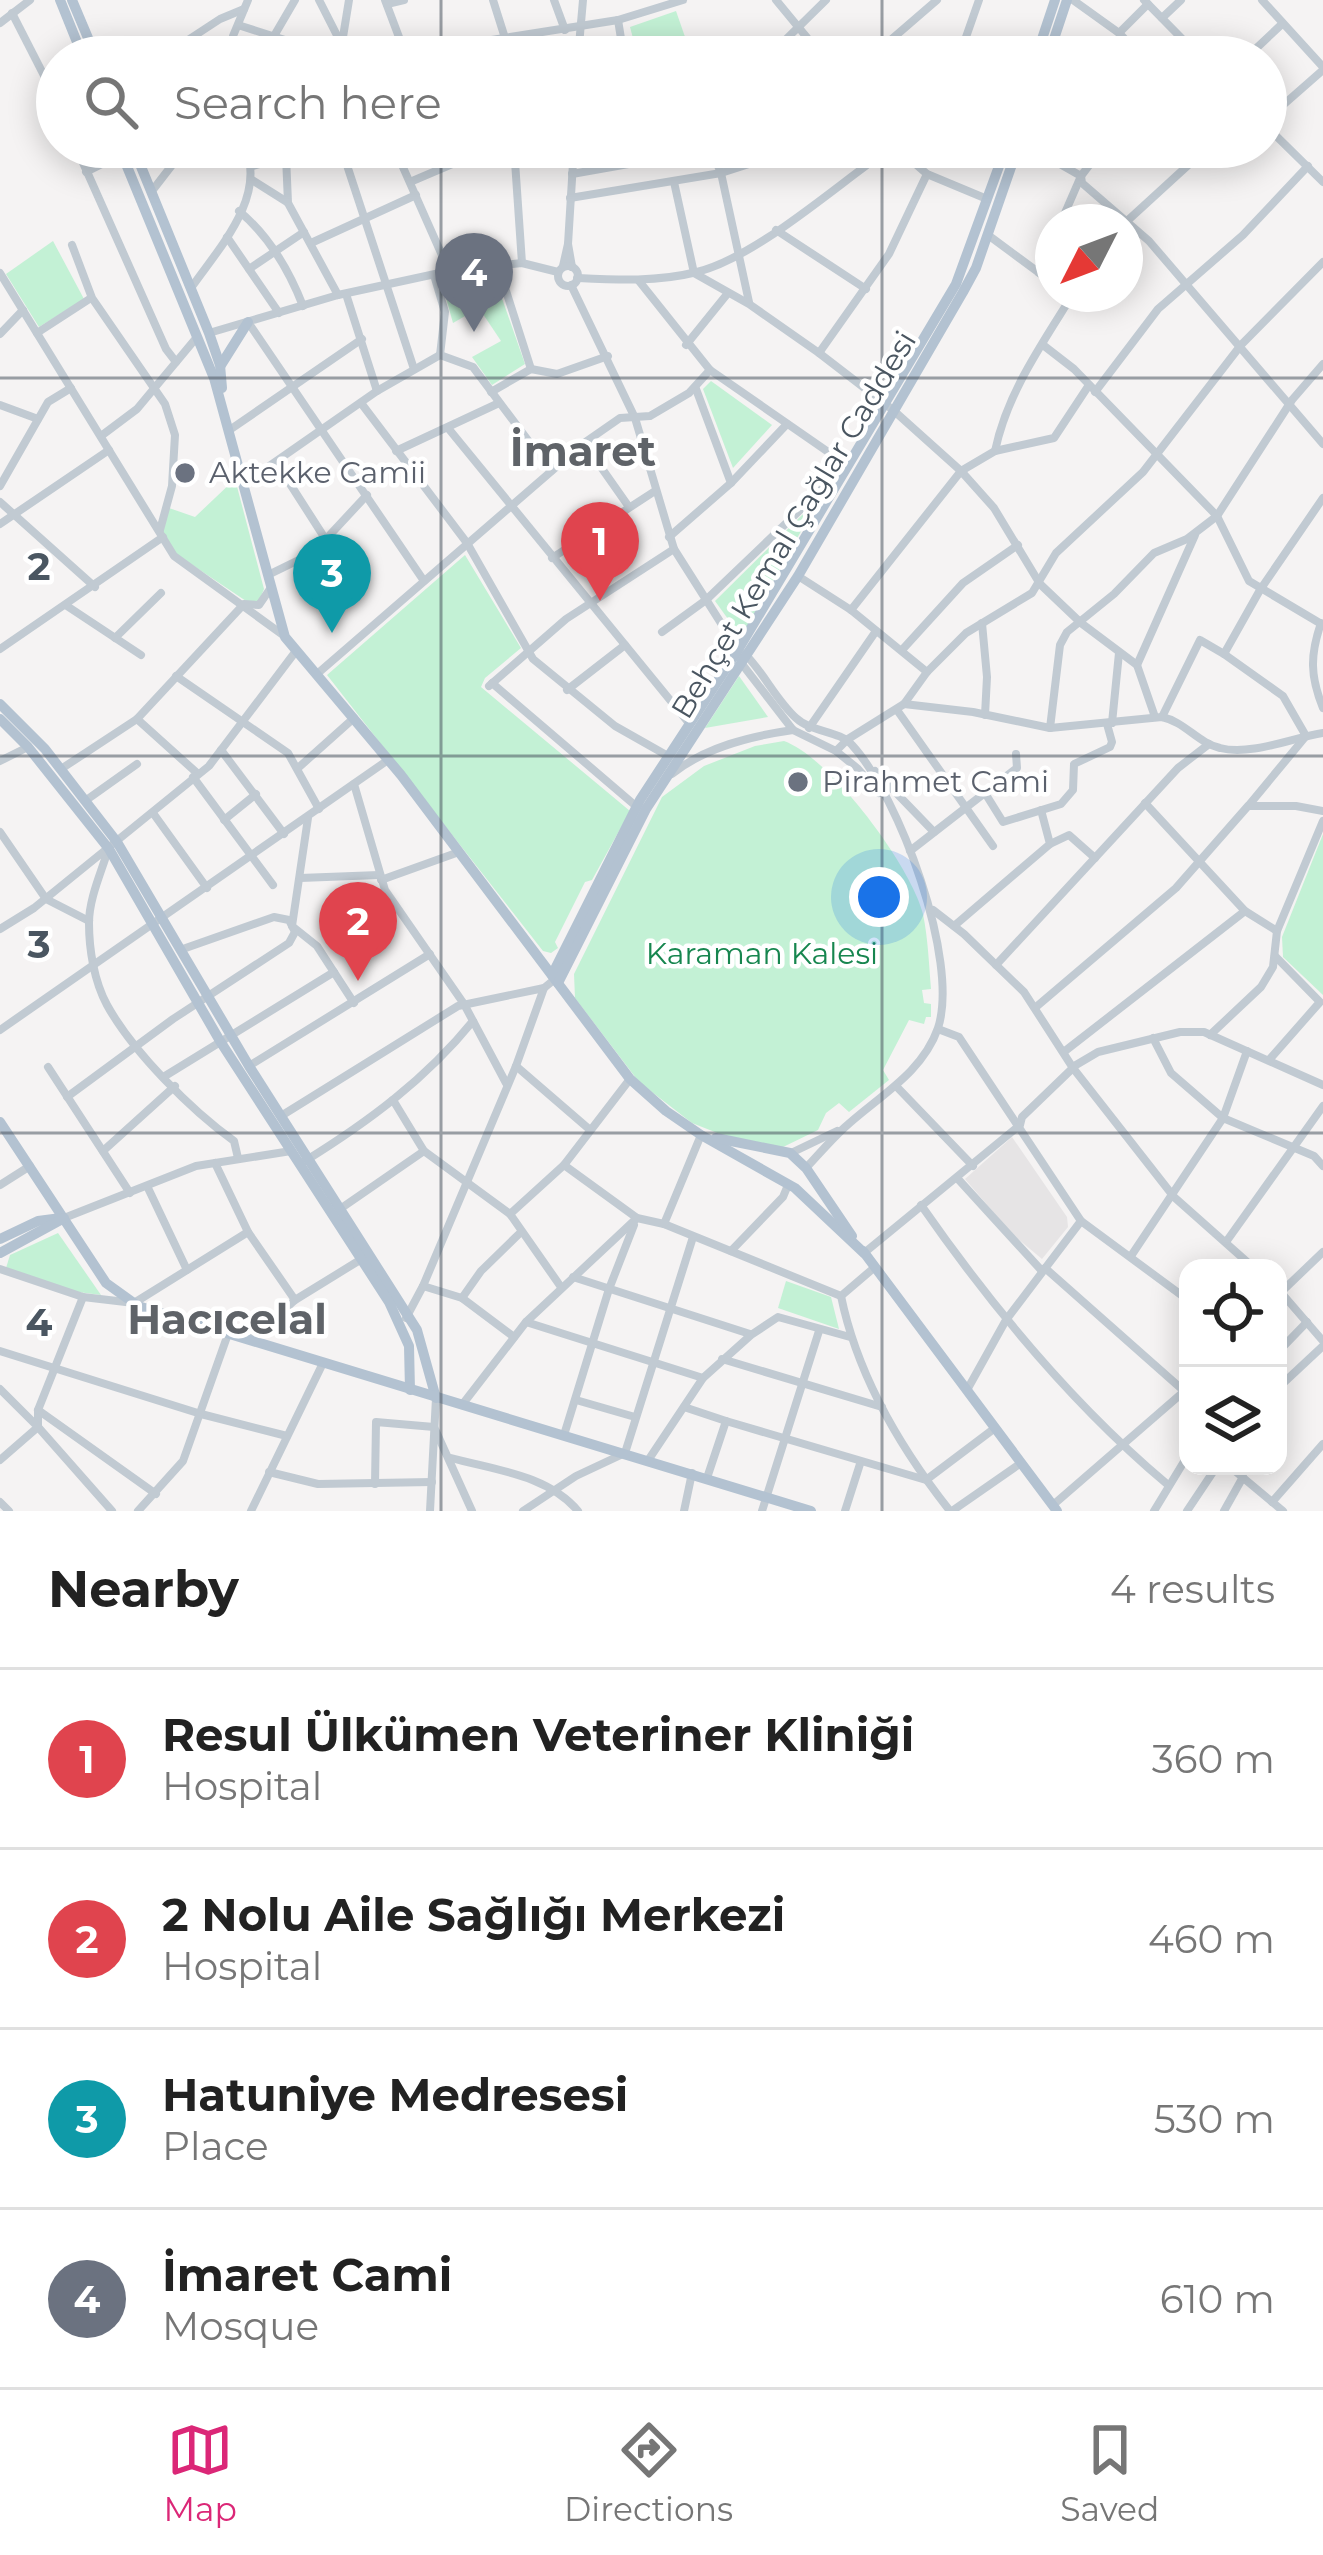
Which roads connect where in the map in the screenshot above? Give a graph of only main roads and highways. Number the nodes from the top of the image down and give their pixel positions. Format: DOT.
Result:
graph roads {
  1 [pos="60,0"];
  2 [pos="72,0"];
  3 [pos="1055,0"];
  4 [pos="1070,0"];
  5 [pos="75,36"];
  6 [pos="87,36"];
  7 [pos="1043,36"];
  8 [pos="1056,36"];
  9 [pos="132,168"];
  10 [pos="137,168"];
  11 [pos="999,168"];
  12 [pos="1011,168"];
  13 [pos="248,322"];
  14 [pos="202,335"];
  15 [pos="220,365"];
  16 [pos="214,378"];
  17 [pos="888,406"];
  18 [pos="224,409"];
  19 [pos="742,656"];
  20 [pos="0,704"];
  21 [pos="0,719"];
  22 [pos="113,846"];
  23 [pos="159,922"];
  24 [pos="552,981"];
  25 [pos="203,1000"];
  26 [pos="225,1038"];
  27 [pos="276,1119"];
  28 [pos="0,1122"];
  29 [pos="701,1135"];
  30 [pos="790,1153"];
  31 [pos="303,1162"];
  32 [pos="806,1168"];
  33 [pos="776,1177"];
  34 [pos="788,1184"];
  35 [pos="64,1218"];
  36 [pos="0,1239"];
  37 [pos="0,1253"];
  38 [pos="864,1253"];
  39 [pos="404,1319"];
  40 [pos="410,1390"];
  41 [pos="436,1398"];
  42 [pos="1055,1509"];
  43 [pos="811,1511"];
  1 -- 5 [label="main road"];
  2 -- 6 [label="main road"];
  3 -- 7 [label="main road"];
  4 -- 8 [label="main road"];
  9 -- 14 [label="main road"];
  10 -- 14 [label="main road"];
  11 -- 17 [label="main road, Behçet Kemal Çağlar Caddesi"];
  12 -- 17 [label="main road, Behçet Kemal Çağlar Caddesi"];
  13 -- 15 [label="main road"];
  14 -- 15 [label="main road"];
  14 -- 16 [label="main road"];
  15 -- 16 [label="main road"];
  15 -- 18 [label="main road"];
  16 -- 18 [label="main road"];
  17 -- 19 [label="main road, Behçet Kemal Çağlar Caddesi"];
  17 -- 19 [label="main road, Behçet Kemal Çağlar Caddesi"];
  18 -- 24 [label="main road"];
  19 -- 24 [label="main road, Behçet Kemal Çağlar Caddesi"];
  19 -- 24 [label="main road, Behçet Kemal Çağlar Caddesi"];
  20 -- 22 [label="main road"];
  21 -- 22 [label="main road"];
  22 -- 23 [label="main road"];
  23 -- 25 [label="main road"];
  23 -- 25 [label="main road"];
  24 -- 29 [label="main road"];
  25 -- 26 [label="main road"];
  26 -- 27 [label="main road"];
  26 -- 27 [label="main road"];
  27 -- 31 [label="main road"];
  28 -- 35 [label="main road"];
  29 -- 30 [label="main road"];
  29 -- 33 [label="main road"];
  30 -- 32 [label="main road"];
  30 -- 33 [label="main road"];
  31 -- 39 [label="main road"];
  31 -- 39 [label="main road"];
  32 -- 34 [label="main road"];
  32 -- 38 [label="main road"];
  33 -- 34 [label="main road"];
  34 -- 38 [label="main road"];
  35 -- 36 [label="main road"];
  35 -- 37 [label="main road"];
  35 -- 40 [label="main road"];
  38 -- 42 [label="main road"];
  39 -- 40 [label="main road"];
  39 -- 41 [label="main road"];
  40 -- 41 [label="main road"];
  41 -- 43 [label="main road"];
}
